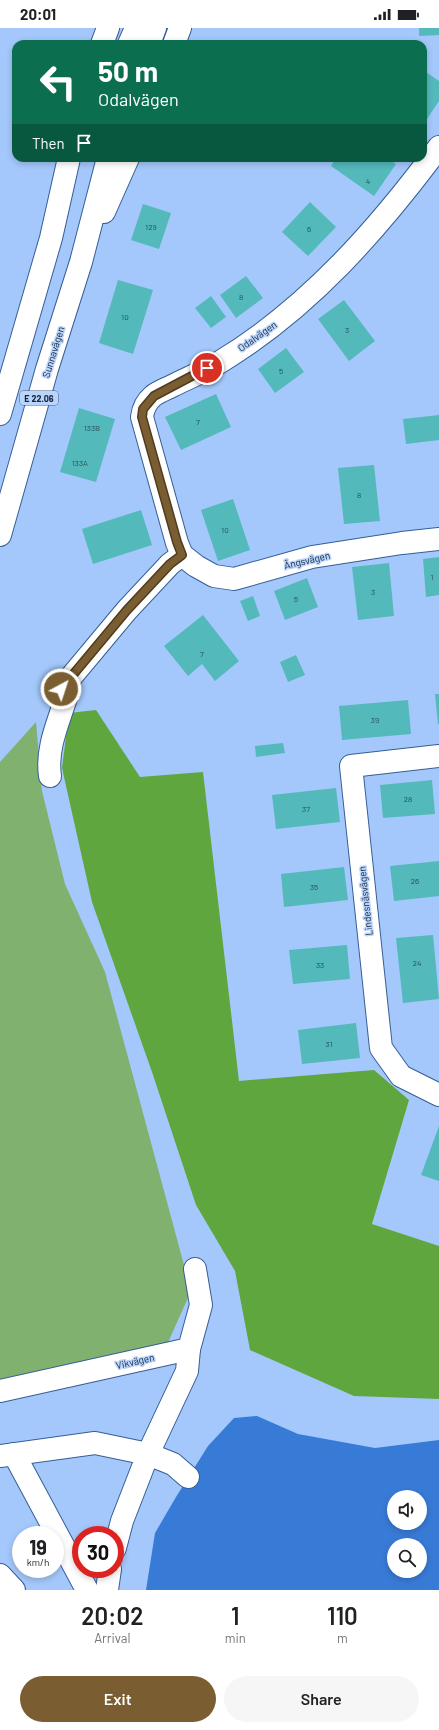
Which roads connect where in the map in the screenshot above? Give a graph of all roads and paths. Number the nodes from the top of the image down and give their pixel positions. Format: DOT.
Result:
graph roads {
  1 [pos="108,28"];
  2 [pos="136,28"];
  3 [pos="155,28"];
  4 [pos="180,28"];
  5 [pos="104,40"];
  6 [pos="131,40"];
  7 [pos="150,40"];
  8 [pos="176,40"];
  9 [pos="439,147"];
  10 [pos="68,162"];
  11 [pos="81,162"];
  12 [pos="107,162"];
  13 [pos="126,162"];
  14 [pos="51,238"];
  15 [pos="80,262"];
  16 [pos="0,414"];
  17 [pos="0,535"];
  18 [pos="439,539"];
  19 [pos="182,555"];
  20 [pos="439,756"];
  21 [pos="50,776"];
  22 [pos="439,1095"];
  23 [pos="195,1269"];
  24 [pos="190,1349"];
  25 [pos="0,1391"];
  26 [pos="148,1454"];
  27 [pos="7,1455"];
  28 [pos="188,1477"];
  29 [pos="121,1526"];
  30 [pos="0,1575"];
  31 [pos="109,1578"];
  32 [pos="14,1590"];
  33 [pos="87,1590"];
  34 [pos="107,1590"];
  1 -- 5 [label="main road"];
  2 -- 6 [label="main road"];
  3 -- 7 [label="main road"];
  4 -- 8 [label="main road"];
  9 -- 19 [label="main road, Odalvägen"];
  10 -- 14 [label="main road"];
  11 -- 14 [label="main road, E 22.06"];
  12 -- 15 [label="main road, E 22.06"];
  13 -- 15 [label="main road"];
  14 -- 16 [label="main road, E 22.06"];
  15 -- 17 [label="main road, Sunnavägen / E 22.06"];
  18 -- 19 [label="main road, Ängsvägen"];
  19 -- 21 [label="main road"];
  20 -- 22 [label="main road, Lindesnäsvägen"];
  23 -- 24 [label="main road"];
  24 -- 25 [label="main road, Vikvägen"];
  24 -- 26 [label="main road"];
  26 -- 27 [label="main road"];
  26 -- 28 [label="main road"];
  26 -- 29 [label="main road"];
  27 -- 33 [label="main road"];
  30 -- 32 [label="main road"];
  31 -- 34 [label="main road"];
}
